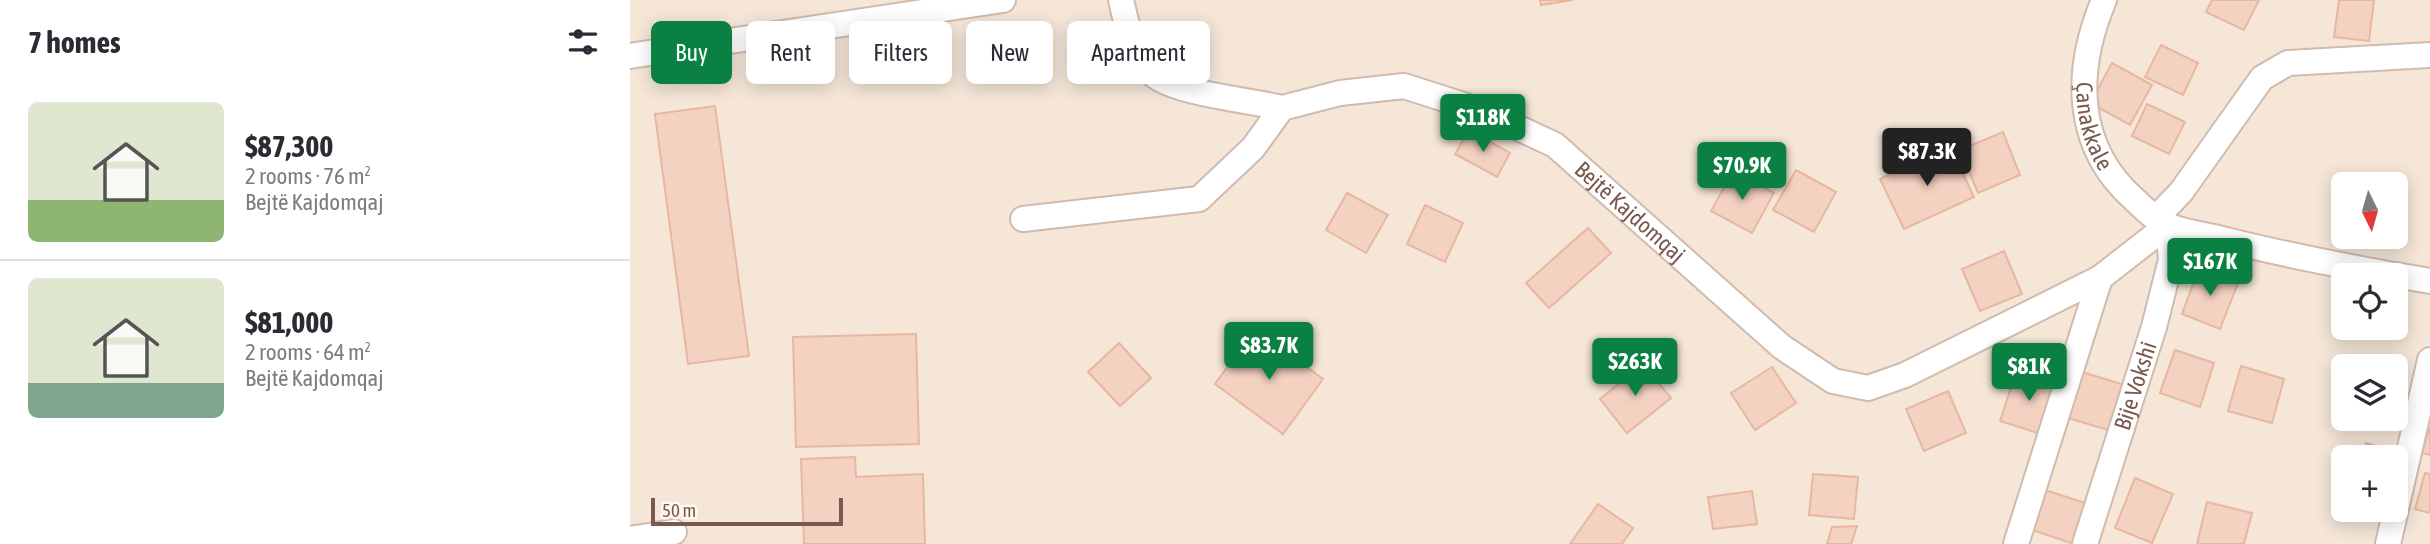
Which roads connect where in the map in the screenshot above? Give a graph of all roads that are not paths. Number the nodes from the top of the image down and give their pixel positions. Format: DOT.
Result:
graph roads {
  1 [pos="1003,0"];
  2 [pos="1122,0"];
  3 [pos="2104,0"];
  4 [pos="2430,55"];
  5 [pos="630,56"];
  6 [pos="1282,108"];
  7 [pos="1023,219"];
  8 [pos="2162,221"];
  9 [pos="2331,263"];
  10 [pos="2408,277"];
  11 [pos="2100,278"];
  12 [pos="2430,281"];
  13 [pos="2430,360"];
  14 [pos="674,532"];
  15 [pos="630,539"];
  16 [pos="2016,544"];
  17 [pos="2085,544"];
  18 [pos="2388,544"];
  1 -- 5 [label="street"];
  2 -- 6 [label="street"];
  3 -- 8 [label="street, Çanakkale"];
  4 -- 8 [label="street, Bejtë Kajdomqaj"];
  6 -- 7 [label="street"];
  6 -- 11 [label="street, Bejtë Kajdomqaj"];
  8 -- 9 [label="street"];
  8 -- 11 [label="street, Bejtë Kajdomqaj"];
  8 -- 17 [label="street, Bije Vokshi"];
  10 -- 12 [label="street"];
  11 -- 16 [label="street"];
  13 -- 18 [label="street"];
  14 -- 15 [label="street"];
}
